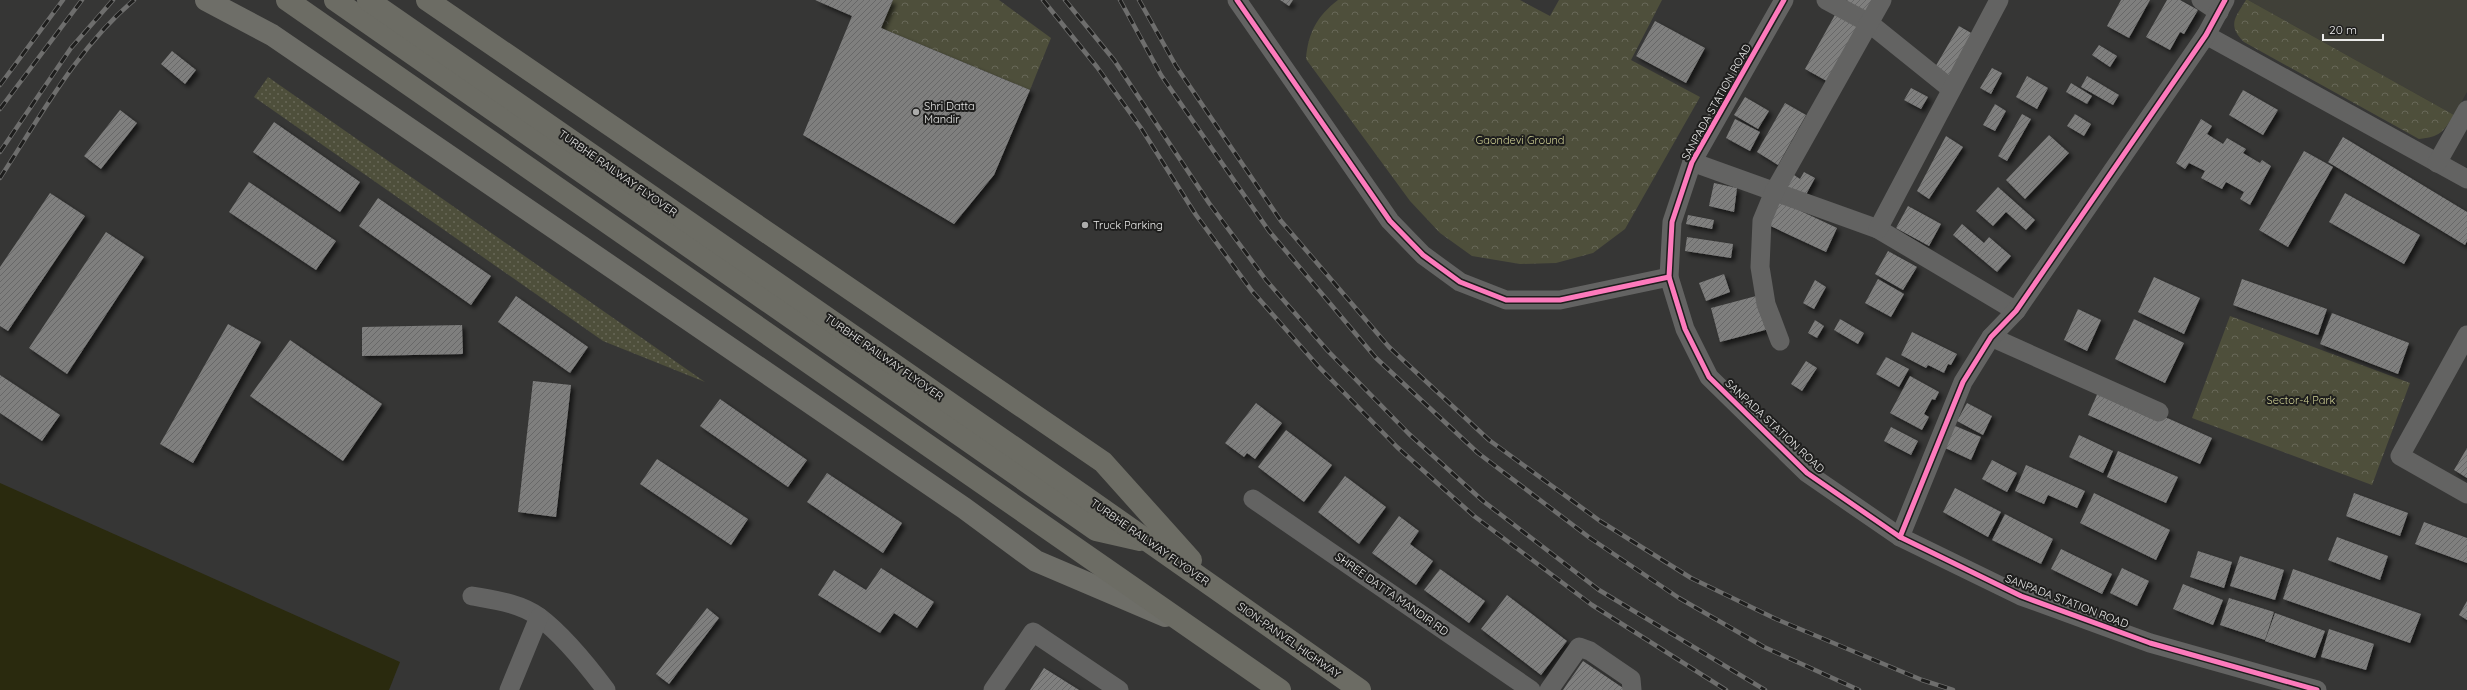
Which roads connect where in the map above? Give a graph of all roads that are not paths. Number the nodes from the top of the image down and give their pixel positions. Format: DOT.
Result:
graph roads {
  1 [pos="206,0"];
  2 [pos="335,0"];
  3 [pos="368,0"];
  4 [pos="427,0"];
  5 [pos="1237,0"];
  6 [pos="1784,0"];
  7 [pos="1826,0"];
  8 [pos="1882,0"];
  9 [pos="1998,0"];
  10 [pos="2201,0"];
  11 [pos="289,2"];
  12 [pos="2222,6"];
  13 [pos="1869,23"];
  14 [pos="2206,35"];
  15 [pos="1951,90"];
  16 [pos="2467,110"];
  17 [pos="1692,162"];
  18 [pos="2437,163"];
  19 [pos="2467,179"];
  20 [pos="1774,192"];
  21 [pos="1878,229"];
  22 [pos="1669,277"];
  23 [pos="2016,311"];
  24 [pos="2467,335"];
  25 [pos="1991,337"];
  26 [pos="1780,341"];
  27 [pos="2159,412"];
  28 [pos="2467,494"];
  29 [pos="1253,499"];
  30 [pos="1900,537"];
  31 [pos="1152,543"];
  32 [pos="1217,590"];
  33 [pos="472,596"];
  34 [pos="539,616"];
  35 [pos="1190,626"];
  36 [pos="509,690"];
  37 [pos="606,690"];
  38 [pos="993,690"];
  39 [pos="1119,690"];
  40 [pos="1280,690"];
  41 [pos="1360,690"];
  42 [pos="1531,690"];
  43 [pos="1549,690"];
  44 [pos="1632,690"];
  45 [pos="2318,690"];
  1 -- 35 [label="main road"];
  2 -- 31 [label="highway"];
  3 -- 31 [label="highway, TURBHE RAILWAY FLYOVER"];
  4 -- 32 [label="highway, TURBHE RAILWAY FLYOVER"];
  5 -- 22 [label="street"];
  6 -- 17 [label="street, SANPADA STATION ROAD"];
  7 -- 13 [label="street"];
  8 -- 13 [label="street"];
  9 -- 15 [label="street"];
  10 -- 12 [label="street"];
  11 -- 35 [label="highway"];
  12 -- 14 [label="street"];
  13 -- 15 [label="street"];
  13 -- 20 [label="street"];
  14 -- 18 [label="street"];
  14 -- 23 [label="street"];
  15 -- 21 [label="street"];
  16 -- 18 [label="street"];
  17 -- 20 [label="street"];
  17 -- 22 [label="street, SANPADA STATION ROAD"];
  18 -- 19 [label="street"];
  20 -- 21 [label="street"];
  20 -- 26 [label="street"];
  21 -- 23 [label="street"];
  22 -- 30 [label="street, SANPADA STATION ROAD"];
  23 -- 25 [label="street"];
  24 -- 28 [label="street"];
  25 -- 27 [label="street"];
  25 -- 30 [label="street"];
  29 -- 42 [label="street, SHREE DATTA MANDIR RD"];
  30 -- 45 [label="street, SANPADA STATION ROAD"];
  31 -- 32 [label="highway, TURBHE RAILWAY FLYOVER"];
  32 -- 41 [label="highway, SION-PANVEL HIGHWAY"];
  33 -- 34 [label="street"];
  34 -- 36 [label="street"];
  34 -- 37 [label="street"];
  35 -- 40 [label="highway"];
  38 -- 39 [label="street"];
  43 -- 44 [label="street"];
}
